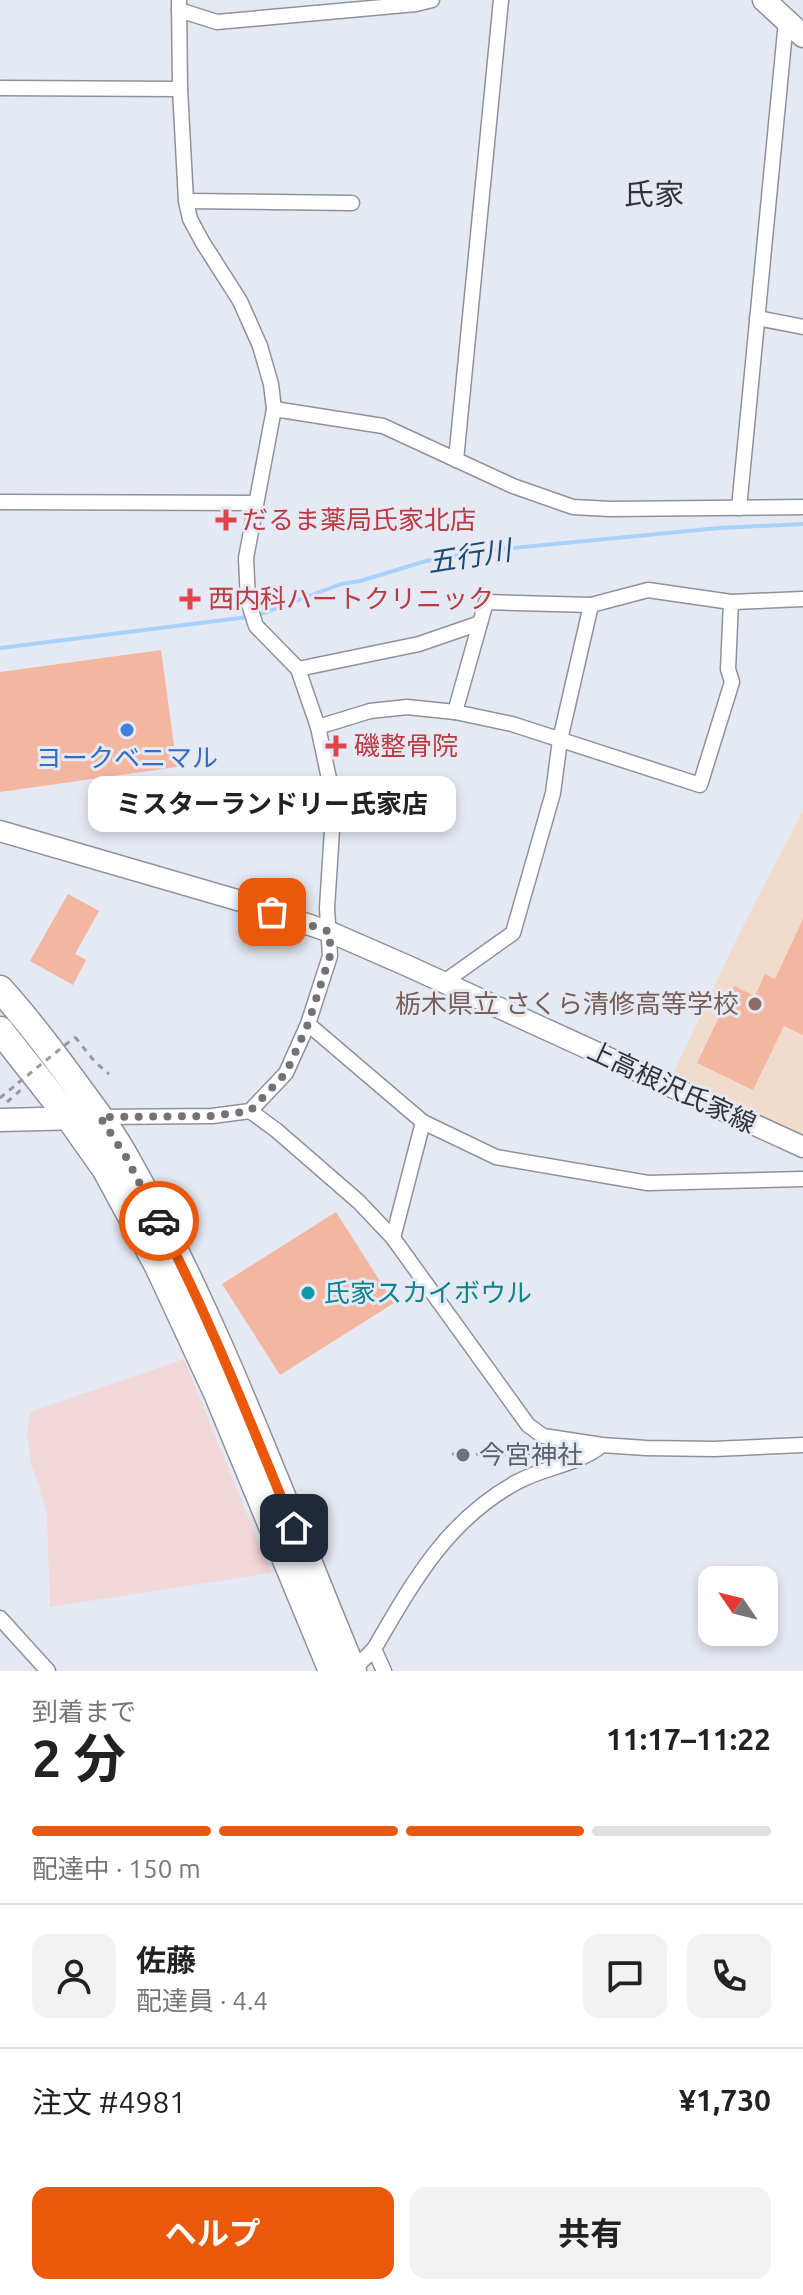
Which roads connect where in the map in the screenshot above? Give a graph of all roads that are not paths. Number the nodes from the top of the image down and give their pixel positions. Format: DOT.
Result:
graph roads {
  1 [pos="432,0"];
  2 [pos="501,0"];
  3 [pos="764,0"];
  4 [pos="179,5"];
  5 [pos="798,30"];
  6 [pos="0,88"];
  7 [pos="180,89"];
  8 [pos="186,201"];
  9 [pos="352,203"];
  10 [pos="757,318"];
  11 [pos="803,327"];
  12 [pos="274,409"];
  13 [pos="456,460"];
  14 [pos="0,502"];
  15 [pos="256,503"];
  16 [pos="803,507"];
  17 [pos="739,508"];
  18 [pos="803,599"];
  19 [pos="731,602"];
  20 [pos="591,605"];
  21 [pos="480,623"];
  22 [pos="298,669"];
  23 [pos="455,712"];
  24 [pos="318,727"];
  25 [pos="560,740"];
  26 [pos="0,831"];
  27 [pos="330,932"];
  28 [pos="444,982"];
  29 [pos="0,989"];
  30 [pos="308,1024"];
  31 [pos="0,1030"];
  32 [pos="250,1111"];
  33 [pos="100,1117"];
  34 [pos="70,1119"];
  35 [pos="0,1120"];
  36 [pos="423,1122"];
  37 [pos="803,1147"];
  38 [pos="803,1179"];
  39 [pos="393,1238"];
  40 [pos="602,1445"];
  41 [pos="803,1445"];
  42 [pos="0,1618"];
  43 [pos="374,1649"];
  44 [pos="48,1671"];
  45 [pos="346,1671"];
  46 [pos="384,1671"];
  1 -- 4 [label="street"];
  2 -- 13 [label="street"];
  3 -- 5 [label="main road"];
  4 -- 7 [label="street"];
  5 -- 10 [label="street"];
  6 -- 7 [label="street"];
  7 -- 8 [label="street"];
  8 -- 9 [label="street"];
  8 -- 12 [label="street"];
  10 -- 11 [label="street"];
  10 -- 17 [label="street"];
  12 -- 13 [label="street"];
  12 -- 15 [label="street"];
  13 -- 17 [label="street"];
  14 -- 15 [label="street"];
  15 -- 22 [label="street"];
  16 -- 17 [label="street"];
  18 -- 19 [label="street"];
  19 -- 20 [label="street"];
  19 -- 25 [label="street"];
  20 -- 21 [label="street"];
  20 -- 25 [label="street"];
  21 -- 22 [label="street"];
  21 -- 23 [label="street"];
  22 -- 24 [label="street"];
  23 -- 24 [label="street"];
  23 -- 25 [label="street"];
  24 -- 27 [label="street"];
  25 -- 28 [label="street"];
  26 -- 27 [label="main road, 上高根沢氏家線"];
  27 -- 28 [label="main road, 上高根沢氏家線"];
  27 -- 30 [label="street"];
  28 -- 37 [label="main road, 上高根沢氏家線"];
  29 -- 33 [label="highway"];
  30 -- 32 [label="street"];
  30 -- 36 [label="street"];
  31 -- 34 [label="highway"];
  32 -- 33 [label="street"];
  32 -- 39 [label="street"];
  33 -- 34 [label="main road"];
  33 -- 45 [label="highway"];
  34 -- 35 [label="main road"];
  34 -- 45 [label="highway"];
  36 -- 38 [label="street"];
  36 -- 39 [label="street"];
  39 -- 40 [label="street"];
  40 -- 41 [label="street"];
  40 -- 43 [label="street"];
  42 -- 44 [label="street"];
  43 -- 45 [label="street"];
  43 -- 46 [label="street"];
}
